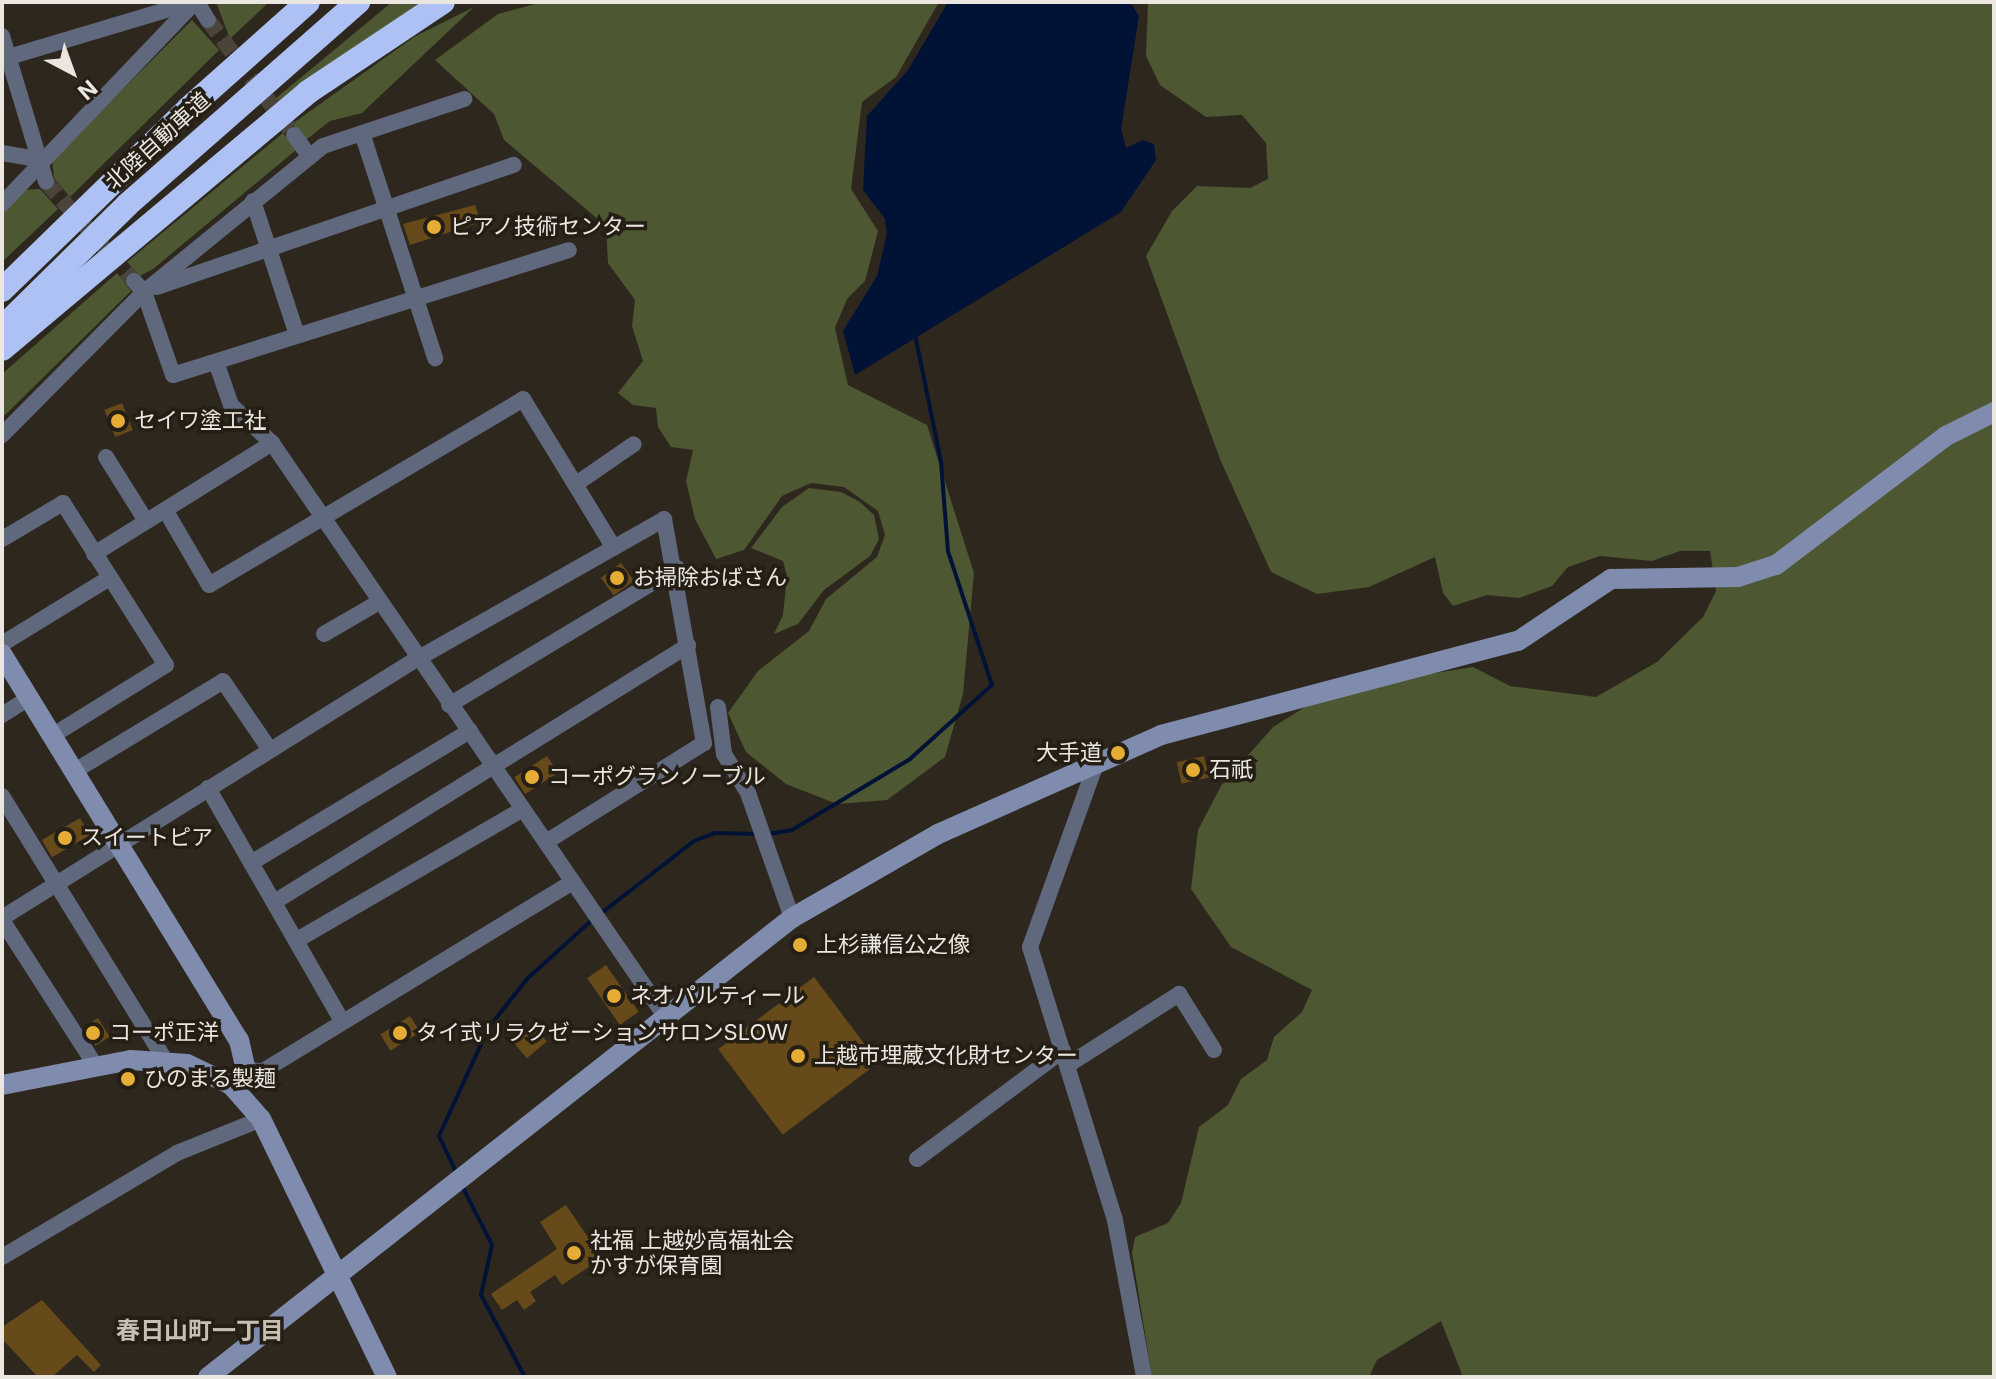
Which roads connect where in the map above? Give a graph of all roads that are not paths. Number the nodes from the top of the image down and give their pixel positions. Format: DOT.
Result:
graph roads {
  1 [pos="195,2"];
  2 [pos="286,2"];
  3 [pos="308,2"];
  4 [pos="358,2"];
  5 [pos="443,2"];
  6 [pos="208,20"];
  7 [pos="2,36"];
  8 [pos="6,58"];
  9 [pos="464,99"];
  10 [pos="362,133"];
  11 [pos="294,135"];
  12 [pos="2,153"];
  13 [pos="310,157"];
  14 [pos="43,160"];
  15 [pos="514,165"];
  16 [pos="46,182"];
  17 [pos="98,195"];
  18 [pos="253,201"];
  19 [pos="2,204"];
  20 [pos="387,208"];
  21 [pos="269,248"];
  22 [pos="569,250"];
  23 [pos="139,286"];
  24 [pos="2,290"];
  25 [pos="415,295"];
  26 [pos="2,328"];
  27 [pos="297,335"];
  28 [pos="2,349"];
  29 [pos="435,358"];
  30 [pos="216,362"];
  31 [pos="1994,412"];
  32 [pos="2,435"];
  33 [pos="272,443"];
  34 [pos="634,444"];
  35 [pos="106,457"];
  36 [pos="576,484"];
  37 [pos="167,513"];
  38 [pos="319,515"];
  39 [pos="146,521"];
  40 [pos="2,539"];
  41 [pos="612,545"];
  42 [pos="94,554"];
  43 [pos="677,568"];
  44 [pos="106,580"];
  45 [pos="379,602"];
  46 [pos="324,634"];
  47 [pos="2,644"];
  48 [pos="688,646"];
  49 [pos="2,654"];
  50 [pos="417,659"];
  51 [pos="29,698"];
  52 [pos="449,705"];
  53 [pos="718,707"];
  54 [pos="2,715"];
  55 [pos="470,731"];
  56 [pos="52,736"];
  57 [pos="270,750"];
  58 [pos="1097,761"];
  59 [pos="495,769"];
  60 [pos="73,772"];
  61 [pos="208,788"];
  62 [pos="2,796"];
  63 [pos="523,809"];
  64 [pos="546,842"];
  65 [pos="119,844"];
  66 [pos="251,863"];
  67 [pos="573,882"];
  68 [pos="57,883"];
  69 [pos="276,901"];
  70 [pos="792,918"];
  71 [pos="2,919"];
  72 [pos="297,940"];
  73 [pos="341,1019"];
  74 [pos="667,1019"];
  75 [pos="1214,1050"];
  76 [pos="1066,1058"];
  77 [pos="165,1060"];
  78 [pos="95,1065"];
  79 [pos="238,1077"];
  80 [pos="2,1085"];
  81 [pos="261,1119"];
  82 [pos="917,1159"];
  83 [pos="2,1257"];
  84 [pos="337,1276"];
  85 [pos="208,1377"];
  86 [pos="387,1377"];
  87 [pos="1144,1377"];
  1 -- 6 [label="street"];
  1 -- 8 [label="street"];
  1 -- 14 [label="street"];
  2 -- 17 [label="highway"];
  3 -- 17 [label="highway, 北陸自動車道"];
  4 -- 26 [label="highway, 北陸自動車道"];
  5 -- 28 [label="highway"];
  7 -- 8 [label="street"];
  8 -- 14 [label="street"];
  9 -- 10 [label="street"];
  10 -- 13 [label="street"];
  10 -- 20 [label="street"];
  11 -- 13 [label="street"];
  12 -- 14 [label="street"];
  13 -- 18 [label="street"];
  14 -- 16 [label="street"];
  14 -- 19 [label="street"];
  15 -- 20 [label="street"];
  17 -- 24 [label="highway, 北陸自動車道"];
  18 -- 21 [label="street"];
  18 -- 23 [label="street"];
  20 -- 21 [label="street"];
  20 -- 25 [label="street"];
  21 -- 23 [label="street"];
  21 -- 27 [label="street"];
  22 -- 25 [label="street"];
  23 -- 30 [label="street"];
  23 -- 32 [label="street"];
  25 -- 27 [label="street"];
  25 -- 29 [label="street"];
  27 -- 30 [label="street"];
  30 -- 33 [label="street"];
  31 -- 58 [label="street"];
  33 -- 37 [label="street"];
  33 -- 38 [label="street"];
  34 -- 36 [label="street"];
  35 -- 39 [label="street"];
  36 -- 38 [label="street"];
  36 -- 41 [label="street"];
  37 -- 38 [label="street"];
  37 -- 39 [label="street"];
  38 -- 45 [label="street"];
  39 -- 42 [label="street"];
  40 -- 42 [label="street"];
  41 -- 43 [label="street"];
  41 -- 50 [label="street"];
  42 -- 44 [label="street"];
  43 -- 48 [label="street"];
  43 -- 52 [label="street"];
  44 -- 47 [label="street"];
  44 -- 56 [label="street"];
  45 -- 46 [label="street"];
  45 -- 50 [label="street"];
  48 -- 59 [label="street"];
  48 -- 64 [label="street"];
  49 -- 51 [label="street"];
  50 -- 52 [label="street"];
  50 -- 57 [label="street"];
  51 -- 54 [label="street"];
  51 -- 56 [label="street"];
  52 -- 55 [label="street"];
  53 -- 70 [label="street"];
  55 -- 59 [label="street"];
  55 -- 66 [label="street"];
  56 -- 60 [label="street"];
  57 -- 60 [label="street"];
  57 -- 61 [label="street"];
  58 -- 70 [label="street"];
  58 -- 76 [label="street"];
  59 -- 63 [label="street"];
  59 -- 69 [label="street"];
  60 -- 65 [label="street"];
  61 -- 65 [label="street"];
  61 -- 66 [label="street"];
  62 -- 68 [label="street"];
  63 -- 64 [label="street"];
  63 -- 72 [label="street"];
  64 -- 67 [label="street"];
  65 -- 68 [label="street"];
  65 -- 79 [label="street"];
  66 -- 69 [label="street"];
  67 -- 73 [label="street"];
  67 -- 74 [label="street"];
  68 -- 71 [label="street"];
  68 -- 77 [label="street"];
  69 -- 72 [label="street"];
  70 -- 74 [label="street"];
  71 -- 78 [label="street"];
  72 -- 73 [label="street"];
  73 -- 79 [label="street"];
  74 -- 84 [label="street"];
  75 -- 76 [label="street"];
  76 -- 82 [label="street"];
  76 -- 87 [label="street"];
  77 -- 78 [label="street"];
  77 -- 79 [label="street"];
  78 -- 80 [label="street"];
  79 -- 81 [label="street"];
  81 -- 83 [label="street"];
  81 -- 84 [label="street"];
  84 -- 85 [label="street"];
  84 -- 86 [label="street"];
}
